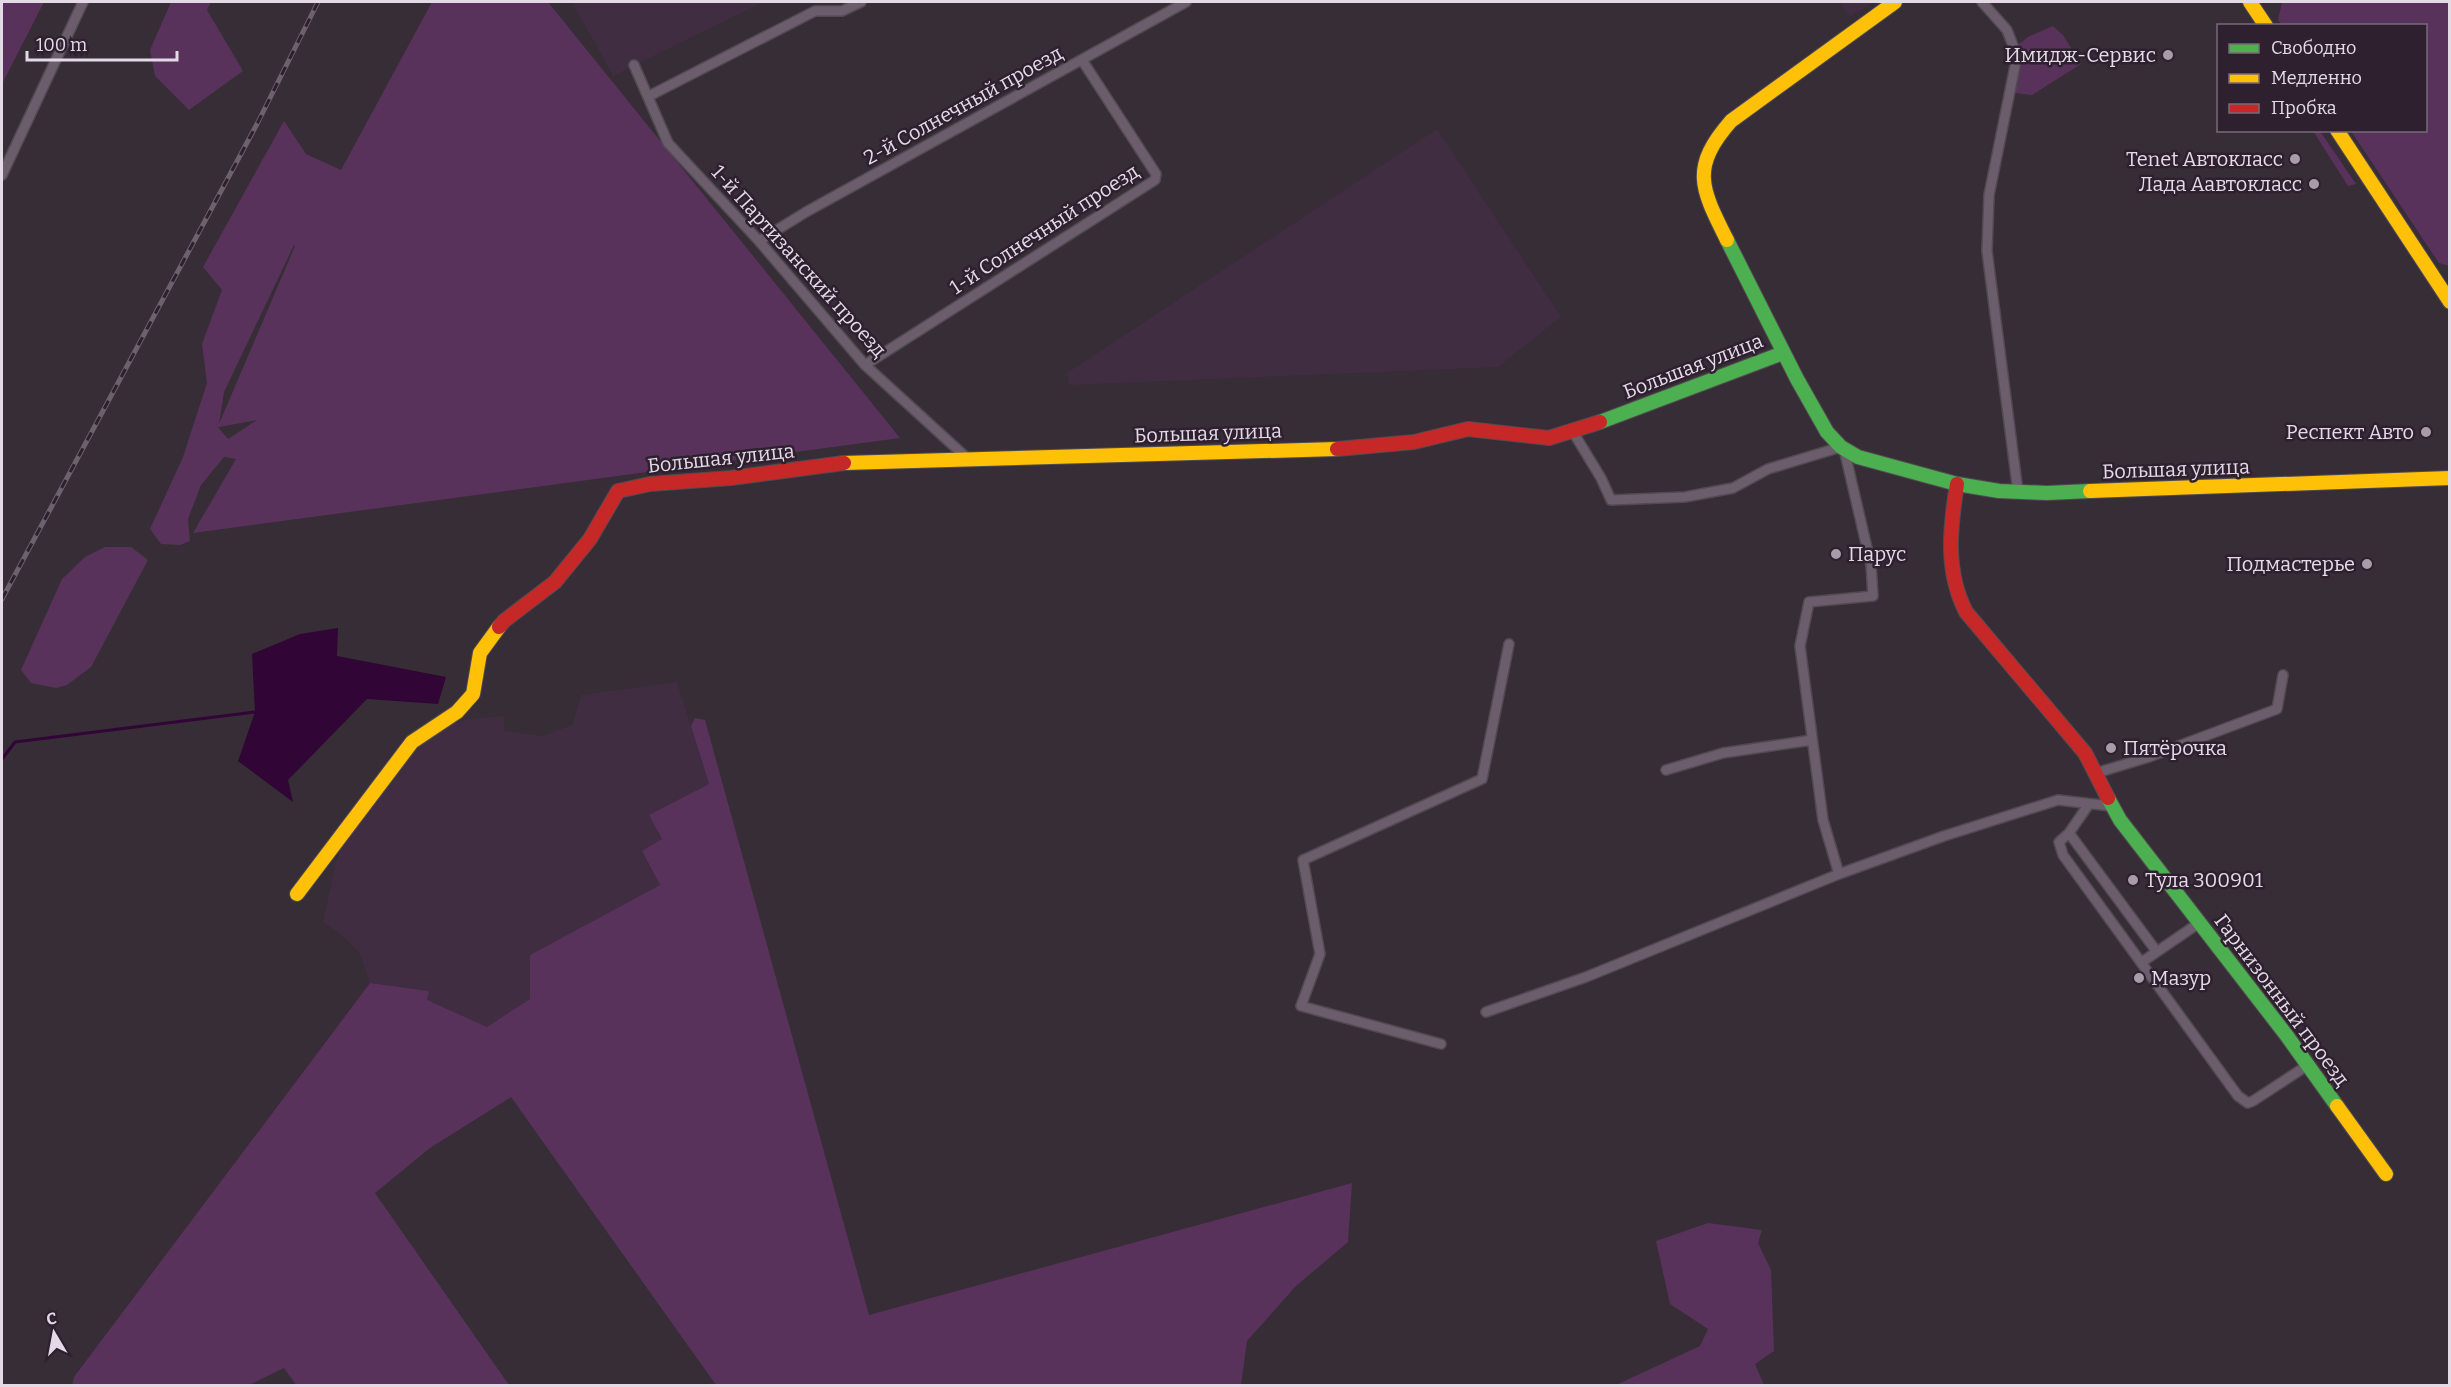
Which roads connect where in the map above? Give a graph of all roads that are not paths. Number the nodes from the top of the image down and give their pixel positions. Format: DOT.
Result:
graph roads {
  1 [pos="83,2"];
  2 [pos="861,2"];
  3 [pos="1186,2"];
  4 [pos="1895,2"];
  5 [pos="1982,2"];
  6 [pos="2254,3"];
  7 [pos="2265,24"];
  8 [pos="1082,60"];
  9 [pos="634,65"];
  10 [pos="649,96"];
  11 [pos="2338,132"];
  12 [pos="2,175"];
  13 [pos="759,242"];
  14 [pos="2445,286"];
  15 [pos="2450,302"];
  16 [pos="1783,353"];
  17 [pos="866,365"];
  18 [pos="1573,432"];
  19 [pos="1843,448"];
  20 [pos="968,459"];
  21 [pos="2450,478"];
  22 [pos="1957,484"];
  23 [pos="2018,492"];
  24 [pos="1509,644"];
  25 [pos="2283,675"];
  26 [pos="1812,740"];
  27 [pos="1666,770"];
  28 [pos="2096,773"];
  29 [pos="2090,804"];
  30 [pos="2111,806"];
  31 [pos="2069,833"];
  32 [pos="1839,874"];
  33 [pos="297,894"];
  34 [pos="2199,923"];
  35 [pos="2157,952"];
  36 [pos="2142,962"];
  37 [pos="1486,1012"];
  38 [pos="1441,1044"];
  39 [pos="2308,1065"];
  40 [pos="2386,1173"];
  1 -- 12 [label="street"];
  2 -- 10 [label="street"];
  3 -- 8 [label="street, 2-й Солнечный проезд"];
  4 -- 16 [label="street, Большая улица"];
  5 -- 23 [label="street"];
  6 -- 7 [label="street"];
  8 -- 13 [label="street, 2-й Солнечный проезд"];
  8 -- 17 [label="street, 1-й Солнечный проезд"];
  9 -- 10 [label="street, 1-й Партизанский проезд"];
  10 -- 13 [label="street, 1-й Партизанский проезд"];
  11 -- 14 [label="street"];
  13 -- 17 [label="street, 1-й Партизанский проезд"];
  14 -- 15 [label="street"];
  16 -- 18 [label="street, Большая улица"];
  16 -- 19 [label="street, Большая улица"];
  17 -- 20 [label="street, 1-й Партизанский проезд"];
  18 -- 19 [label="street"];
  18 -- 20 [label="street, Большая улица"];
  19 -- 22 [label="street, Большая улица"];
  19 -- 26 [label="street"];
  20 -- 33 [label="street, Большая улица"];
  21 -- 23 [label="street, Большая улица"];
  22 -- 23 [label="street, Большая улица"];
  22 -- 28 [label="street, Гарнизонный проезд"];
  24 -- 38 [label="street"];
  25 -- 28 [label="street"];
  26 -- 27 [label="street"];
  26 -- 32 [label="street"];
  28 -- 30 [label="street, Гарнизонный проезд"];
  29 -- 30 [label="street"];
  29 -- 31 [label="street"];
  29 -- 32 [label="street"];
  30 -- 34 [label="street, Гарнизонный проезд"];
  31 -- 35 [label="street"];
  31 -- 36 [label="street"];
  32 -- 37 [label="street"];
  34 -- 35 [label="street"];
  34 -- 39 [label="street, Гарнизонный проезд"];
  35 -- 36 [label="street"];
  36 -- 39 [label="street"];
  39 -- 40 [label="street, Гарнизонный проезд"];
}
